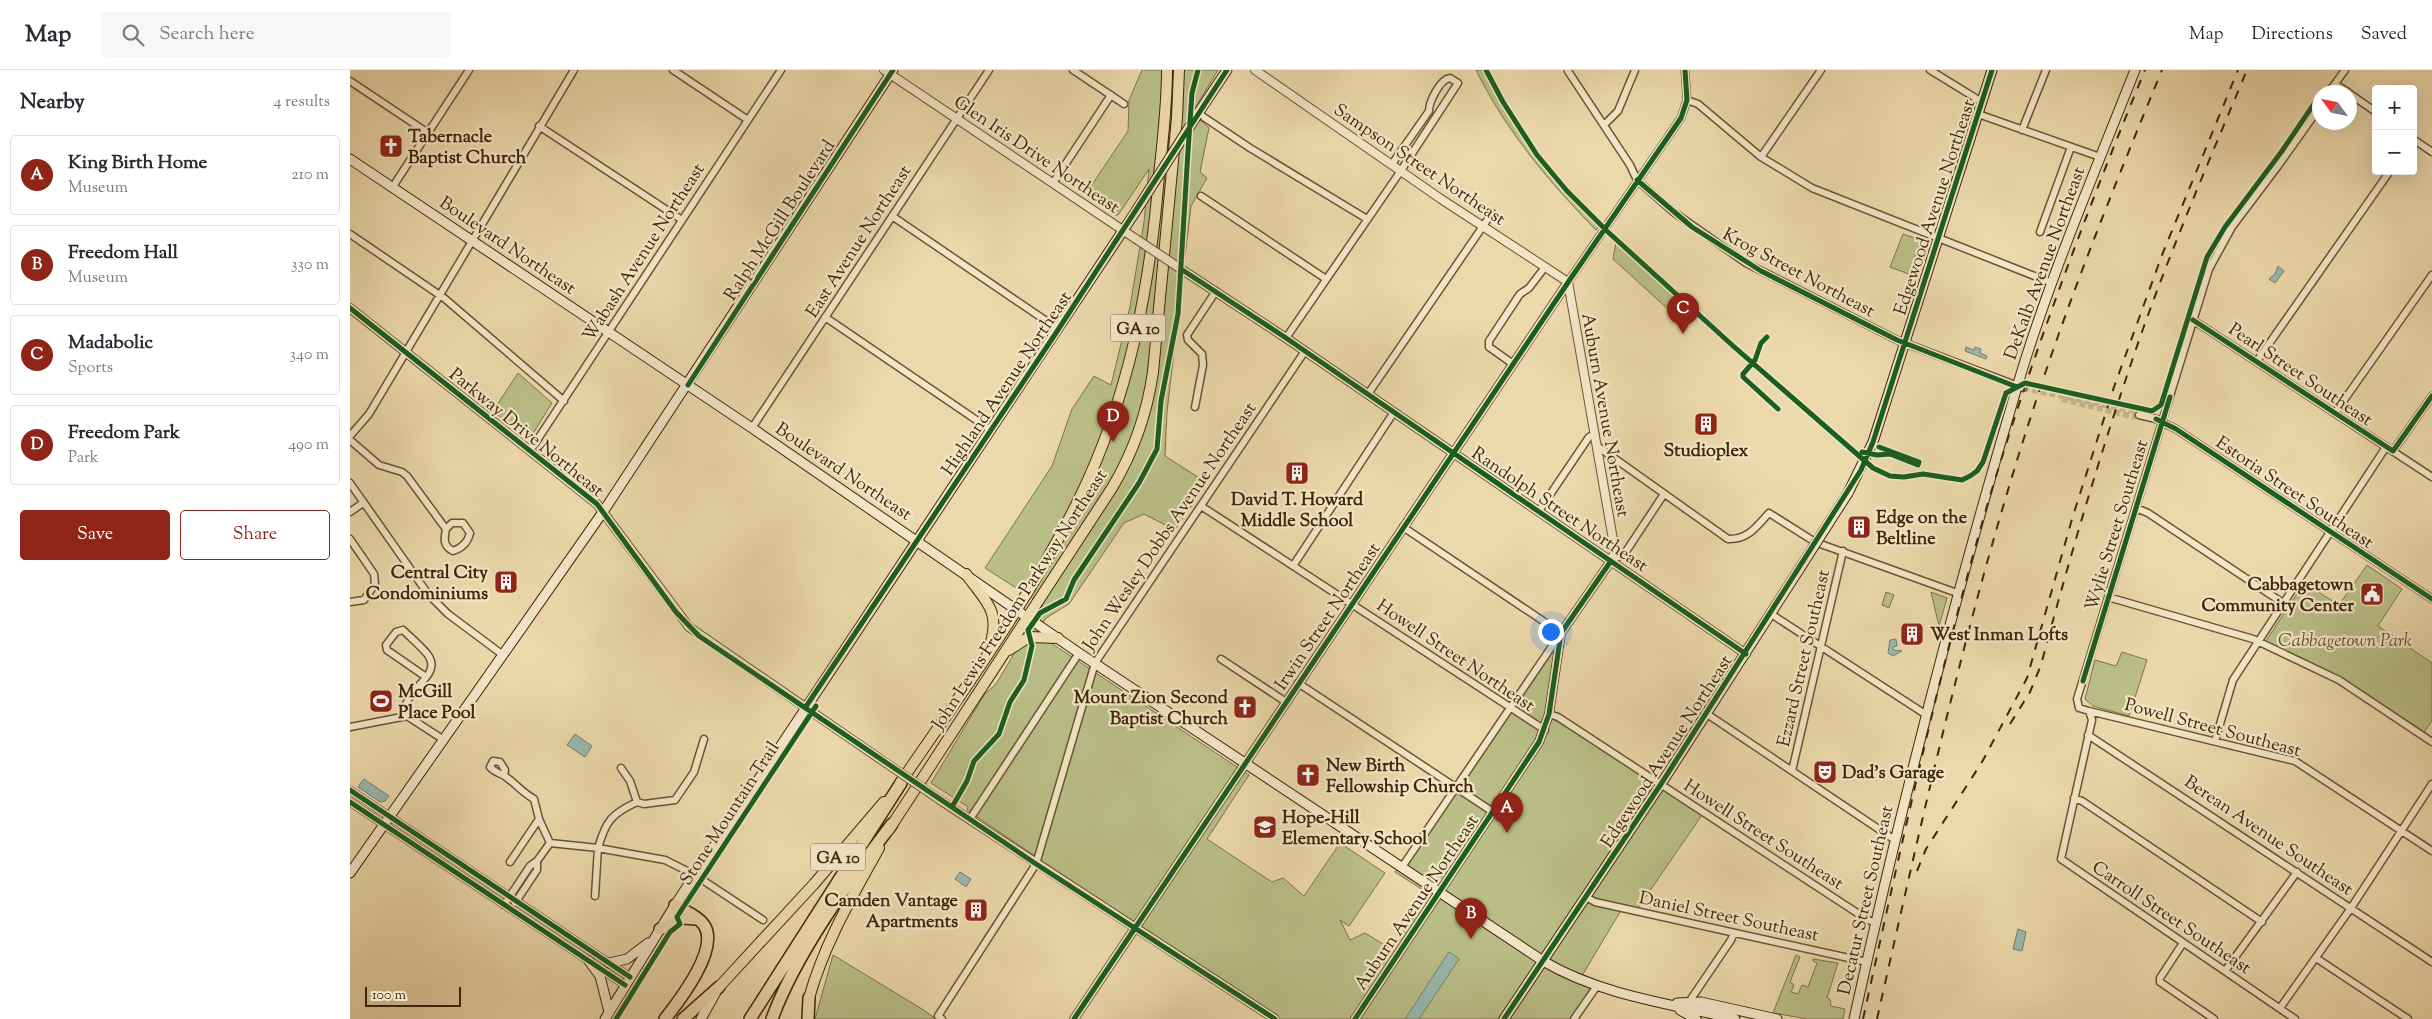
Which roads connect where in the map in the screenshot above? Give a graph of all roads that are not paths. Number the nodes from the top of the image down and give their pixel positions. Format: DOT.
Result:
graph roads {
  1 [pos="469,70"];
  2 [pos="574,70"];
  3 [pos="673,70"];
  4 [pos="781,70"];
  5 [pos="989,70"];
  6 [pos="1073,70"];
  7 [pos="1166,70"];
  8 [pos="1179,70"];
  9 [pos="1227,70"];
  10 [pos="1255,70"];
  11 [pos="1634,70"];
  12 [pos="1685,70"];
  13 [pos="1821,70"];
  14 [pos="1930,70"];
  15 [pos="1992,70"];
  16 [pos="2046,70"];
  17 [pos="2135,70"];
  18 [pos="2345,70"];
  19 [pos="889,71"];
  20 [pos="1568,71"];
  21 [pos="350,81"];
  22 [pos="2335,84"];
  23 [pos="1111,95"];
  24 [pos="2357,99"];
  25 [pos="1687,100"];
  26 [pos="1982,102"];
  27 [pos="1124,104"];
  28 [pos="2372,109"];
  29 [pos="1198,114"];
  30 [pos="1978,114"];
  31 [pos="2312,117"];
  32 [pos="956,118"];
  33 [pos="748,120"];
  34 [pos="1604,125"];
  35 [pos="539,126"];
  36 [pos="2022,130"];
  37 [pos="428,133"];
  38 [pos="2417,142"];
  39 [pos="2071,147"];
  40 [pos="2432,152"];
  41 [pos="1761,157"];
  42 [pos="2100,157"];
  43 [pos="350,159"];
  44 [pos="1392,164"];
  45 [pos="1401,170"];
  46 [pos="2387,175"];
  47 [pos="1637,180"];
  48 [pos="1053,183"];
  49 [pos="392,188"];
  50 [pos="1201,196"];
  51 [pos="1492,213"];
  52 [pos="892,216"];
  53 [pos="1367,219"];
  54 [pos="682,220"];
  55 [pos="1484,226"];
  56 [pos="1124,230"];
  57 [pos="2040,232"];
  58 [pos="350,234"];
  59 [pos="1938,240"];
  60 [pos="472,241"];
  61 [pos="1545,267"];
  62 [pos="2432,275"];
  63 [pos="1326,279"];
  64 [pos="1568,282"];
  65 [pos="2052,283"];
  66 [pos="1216,291"];
  67 [pos="439,296"];
  68 [pos="350,308"];
  69 [pos="825,317"];
  70 [pos="2193,320"];
  71 [pos="1058,329"];
  72 [pos="608,332"];
  73 [pos="1286,338"];
  74 [pos="1905,343"];
  75 [pos="1305,351"];
  76 [pos="406,353"];
  77 [pos="2257,361"];
  78 [pos="1513,364"];
  79 [pos="688,385"];
  80 [pos="2020,388"];
  81 [pos="1368,394"];
  82 [pos="2432,396"];
  83 [pos="564,401"];
  84 [pos="1195,407"];
  85 [pos="1394,412"];
  86 [pos="2335,413"];
  87 [pos="2139,415"];
  88 [pos="2162,422"];
  89 [pos="752,428"];
  90 [pos="992,430"];
  91 [pos="1595,434"];
  92 [pos="350,436"];
  93 [pos="350,440"];
  94 [pos="1597,446"];
  95 [pos="2386,447"];
  96 [pos="530,451"];
  97 [pos="2393,451"];
  98 [pos="1453,453"];
  99 [pos="2432,477"];
  100 [pos="350,483"];
  101 [pos="1664,494"];
  102 [pos="364,503"];
  103 [pos="1201,506"];
  104 [pos="2136,508"];
  105 [pos="350,512"];
  106 [pos="603,512"];
  107 [pos="1538,512"];
  108 [pos="1403,527"];
  109 [pos="446,528"];
  110 [pos="2330,532"];
  111 [pos="350,539"];
  112 [pos="918,542"];
  113 [pos="1843,551"];
  114 [pos="1610,561"];
  115 [pos="1292,566"];
  116 [pos="966,574"];
  117 [pos="1957,593"];
  118 [pos="2108,597"];
  119 [pos="2432,599"];
  120 [pos="350,602"];
  121 [pos="2283,603"];
  122 [pos="1351,605"];
  123 [pos="1016,609"];
  124 [pos="1771,614"];
  125 [pos="1028,617"];
  126 [pos="1561,633"];
  127 [pos="1058,638"];
  128 [pos="2258,642"];
  129 [pos="1822,647"];
  130 [pos="987,653"];
  131 [pos="1079,653"];
  132 [pos="1746,654"];
  133 [pos="503,655"];
  134 [pos="1003,655"];
  135 [pos="1221,659"];
  136 [pos="1094,663"];
  137 [pos="1936,672"];
  138 [pos="426,678"];
  139 [pos="1298,684"];
  140 [pos="1286,702"];
  141 [pos="805,708"];
  142 [pos="1509,708"];
  143 [pos="2089,711"];
  144 [pos="1549,714"];
  145 [pos="1707,714"];
  146 [pos="1925,714"];
  147 [pos="407,716"];
  148 [pos="350,727"];
  149 [pos="1545,730"];
  150 [pos="2088,735"];
  151 [pos="704,739"];
  152 [pos="444,740"];
  153 [pos="2215,740"];
  154 [pos="2432,742"];
  155 [pos="1245,763"];
  156 [pos="621,768"];
  157 [pos="1792,771"];
  158 [pos="504,775"];
  159 [pos="900,783"];
  160 [pos="1662,784"];
  161 [pos="2432,784"];
  162 [pos="1456,788"];
  163 [pos="350,790"];
  164 [pos="2074,798"];
  165 [pos="350,802"];
  166 [pos="637,802"];
  167 [pos="1493,812"];
  168 [pos="389,816"];
  169 [pos="539,819"];
  170 [pos="970,819"];
  171 [pos="892,824"];
  172 [pos="383,825"];
  173 [pos="2402,830"];
  174 [pos="1895,840"];
  175 [pos="550,843"];
  176 [pos="598,848"];
  177 [pos="2432,851"];
  178 [pos="538,861"];
  179 [pos="510,862"];
  180 [pos="1036,864"];
  181 [pos="1402,868"];
  182 [pos="2297,872"];
  183 [pos="350,873"];
  184 [pos="695,875"];
  185 [pos="1439,892"];
  186 [pos="510,896"];
  187 [pos="595,896"];
  188 [pos="1586,897"];
  189 [pos="517,901"];
  190 [pos="504,905"];
  191 [pos="675,905"];
  192 [pos="2351,908"];
  193 [pos="511,910"];
  194 [pos="698,919"];
  195 [pos="763,920"];
  196 [pos="2262,922"];
  197 [pos="1876,923"];
  198 [pos="1134,928"];
  199 [pos="659,930"];
  200 [pos="1734,932"];
  201 [pos="2183,943"];
  202 [pos="2316,958"];
  203 [pos="588,961"];
  204 [pos="1543,961"];
  205 [pos="1867,962"];
  206 [pos="2432,962"];
  207 [pos="609,963"];
  208 [pos="2225,971"];
  209 [pos="627,981"];
  210 [pos="1597,986"];
  211 [pos="719,987"];
  212 [pos="809,998"];
  213 [pos="1689,1002"];
  214 [pos="1671,1004"];
  215 [pos="2280,1008"];
  216 [pos="607,1016"];
  217 [pos="665,1019"];
  218 [pos="684,1019"];
  219 [pos="701,1019"];
  220 [pos="750,1019"];
  221 [pos="772,1019"];
  222 [pos="802,1019"];
  223 [pos="808,1019"];
  224 [pos="942,1019"];
  225 [pos="1074,1019"];
  226 [pos="1275,1019"];
  227 [pos="1355,1019"];
  228 [pos="1504,1019"];
  229 [pos="1574,1019"];
  230 [pos="1696,1019"];
  231 [pos="1735,1019"];
  232 [pos="1777,1019"];
  233 [pos="1854,1019"];
  234 [pos="2214,1019"];
  235 [pos="2295,1019"];
  236 [pos="2408,1019"];
  1 -- 37 [label="street"];
  2 -- 35 [label="street"];
  3 -- 33 [label="street"];
  4 -- 33 [label="street, Wabash Avenue Northeast"];
  5 -- 32 [label="street, East Avenue Northeast"];
  6 -- 23 [label="street"];
  7 -- 123 [label="highway, John Lewis Freedom Parkway Northeast / GA 10"];
  8 -- 125 [label="highway, John Lewis Freedom Parkway Northeast / GA 10"];
  9 -- 29 [label="main road, Highland Avenue Northeast"];
  10 -- 44 [label="street, Sampson Street Northeast"];
  11 -- 34 [label="street"];
  12 -- 25 [label="street"];
  13 -- 41 [label="street"];
  14 -- 26 [label="street"];
  15 -- 26 [label="main road, Edgewood Avenue Northeast"];
  16 -- 36 [label="street"];
  17 -- 42 [label="main road, DeKalb Avenue Northeast"];
  18 -- 22 [label="street"];
  19 -- 32 [label="street, Glen Iris Drive Northeast"];
  19 -- 79 [label="main road, Ralph McGill Boulevard"];
  20 -- 34 [label="street, Krog Street Northeast"];
  21 -- 37 [label="street"];
  23 -- 27 [label="street"];
  23 -- 48 [label="street"];
  24 -- 28 [label="street"];
  25 -- 41 [label="street"];
  25 -- 47 [label="street, Irwin Street Northeast"];
  26 -- 30 [label="main road, Edgewood Avenue Northeast"];
  29 -- 53 [label="street"];
  29 -- 56 [label="main road, Highland Avenue Northeast, bridge"];
  30 -- 36 [label="street"];
  30 -- 59 [label="main road, Edgewood Avenue Northeast"];
  31 -- 70 [label="street, Wylie Street Southeast"];
  32 -- 48 [label="street, Glen Iris Drive Northeast"];
  32 -- 52 [label="street, East Avenue Northeast"];
  33 -- 54 [label="street, Wabash Avenue Northeast"];
  34 -- 47 [label="street, Krog Street Northeast"];
  35 -- 54 [label="street"];
  35 -- 60 [label="street"];
  36 -- 39 [label="street"];
  37 -- 49 [label="street"];
  38 -- 40 [label="street"];
  39 -- 42 [label="street"];
  39 -- 57 [label="street"];
  41 -- 59 [label="street"];
  42 -- 65 [label="main road, DeKalb Avenue Northeast"];
  43 -- 49 [label="main road, Boulevard Northeast"];
  44 -- 45 [label="street, Sampson Street Northeast"];
  44 -- 45 [label="street"];
  45 -- 53 [label="street"];
  45 -- 55 [label="street, Sampson Street Northeast"];
  46 -- 77 [label="street"];
  47 -- 64 [label="street, Irwin Street Northeast"];
  47 -- 74 [label="street, Krog Street Northeast"];
  48 -- 56 [label="street, Glen Iris Drive Northeast"];
  49 -- 60 [label="main road, Boulevard Northeast"];
  50 -- 63 [label="street"];
  51 -- 55 [label="street"];
  52 -- 69 [label="street, East Avenue Northeast"];
  52 -- 71 [label="street"];
  53 -- 63 [label="street"];
  54 -- 72 [label="street, Wabash Avenue Northeast"];
  55 -- 61 [label="street, Sampson Street Northeast"];
  55 -- 81 [label="street"];
  56 -- 66 [label="street, Randolph Street Northeast, bridge"];
  56 -- 71 [label="main road, Highland Avenue Northeast"];
  58 -- 67 [label="street"];
  59 -- 65 [label="street"];
  59 -- 74 [label="main road, Edgewood Avenue Northeast"];
  60 -- 67 [label="street"];
  60 -- 72 [label="main road, Boulevard Northeast"];
  61 -- 64 [label="street, Sampson Street Northeast"];
  61 -- 78 [label="street"];
  62 -- 86 [label="street"];
  63 -- 73 [label="street"];
  64 -- 78 [label="street, Irwin Street Northeast"];
  64 -- 91 [label="street, Auburn Avenue Northeast"];
  65 -- 80 [label="main road, DeKalb Avenue Northeast"];
  66 -- 73 [label="street, Randolph Street Northeast"];
  66 -- 84 [label="street"];
  67 -- 76 [label="street"];
  67 -- 83 [label="street"];
  68 -- 76 [label="street, Parkway Drive Northeast"];
  69 -- 89 [label="street, East Avenue Northeast"];
  69 -- 90 [label="street"];
  70 -- 77 [label="street, Pearl Street Southeast"];
  70 -- 88 [label="street, Wylie Street Southeast"];
  71 -- 90 [label="main road, Highland Avenue Northeast"];
  72 -- 79 [label="main road, Boulevard Northeast"];
  72 -- 83 [label="street, Wabash Avenue Northeast"];
  73 -- 75 [label="street, Randolph Street Northeast"];
  74 -- 80 [label="street, Krog Street Northeast"];
  74 -- 124 [label="main road, Edgewood Avenue Northeast, bridge"];
  75 -- 81 [label="street, Randolph Street Northeast"];
  75 -- 103 [label="street, John Wesley Dobbs Avenue Northeast"];
  76 -- 92 [label="street"];
  76 -- 96 [label="street, Parkway Drive Northeast"];
  77 -- 86 [label="street, Pearl Street Southeast"];
  78 -- 98 [label="street, Irwin Street Northeast"];
  79 -- 89 [label="main road, Boulevard Northeast"];
  79 -- 106 [label="main road, Ralph McGill Boulevard"];
  80 -- 117 [label="main road, DeKalb Avenue Northeast"];
  81 -- 85 [label="street, Randolph Street Northeast"];
  82 -- 97 [label="street"];
  83 -- 96 [label="street, Wabash Avenue Northeast"];
  85 -- 98 [label="street, Randolph Street Northeast"];
  85 -- 115 [label="street"];
  86 -- 95 [label="street, Pearl Street Southeast"];
  87 -- 88 [label="street, Estoria Street Southeast"];
  88 -- 104 [label="street, Wylie Street Southeast"];
  88 -- 110 [label="street, Estoria Street Southeast"];
  89 -- 112 [label="main road, Boulevard Northeast"];
  90 -- 112 [label="main road, Highland Avenue Northeast"];
  91 -- 94 [label="street, Auburn Avenue Northeast"];
  91 -- 107 [label="street"];
  93 -- 109 [label="street"];
  94 -- 101 [label="street"];
  94 -- 114 [label="street, Auburn Avenue Northeast"];
  95 -- 97 [label="street, Pearl Street Southeast"];
  95 -- 110 [label="street"];
  96 -- 106 [label="street, Parkway Drive Northeast"];
  97 -- 99 [label="street, Pearl Street Southeast"];
  98 -- 107 [label="street, Randolph Street Northeast"];
  98 -- 108 [label="street, Irwin Street Northeast"];
  100 -- 102 [label="street"];
  101 -- 113 [label="street"];
  101 -- 114 [label="street"];
  102 -- 105 [label="street"];
  102 -- 133 [label="street"];
  103 -- 115 [label="street, Howell Street Northeast"];
  103 -- 136 [label="street, John Wesley Dobbs Avenue Northeast"];
  104 -- 118 [label="street, Wylie Street Southeast"];
  104 -- 121 [label="street"];
  106 -- 133 [label="main road, Ralph McGill Boulevard"];
  106 -- 141 [label="street, Parkway Drive Northeast"];
  107 -- 114 [label="street, Randolph Street Northeast"];
  108 -- 122 [label="street, Irwin Street Northeast"];
  108 -- 126 [label="street"];
  109 -- 109 [label="street"];
  110 -- 119 [label="street, Estoria Street Southeast"];
  110 -- 121 [label="street"];
  111 -- 120 [label="street"];
  112 -- 116 [label="main road, Boulevard Northeast"];
  112 -- 141 [label="main road, Highland Avenue Northeast"];
  113 -- 117 [label="street"];
  113 -- 129 [label="street, Ezzard Street Southeast"];
  114 -- 126 [label="street, Auburn Avenue Northeast"];
  114 -- 132 [label="street, Randolph Street Northeast"];
  115 -- 122 [label="street, Howell Street Northeast"];
  116 -- 123 [label="main road, Boulevard Northeast"];
  116 -- 130 [label="highway"];
  117 -- 137 [label="main road, DeKalb Avenue Northeast"];
  118 -- 128 [label="street"];
  118 -- 143 [label="street, Wylie Street Southeast"];
  121 -- 128 [label="street"];
  122 -- 139 [label="street, Irwin Street Northeast"];
  122 -- 142 [label="street, Howell Street Northeast"];
  123 -- 125 [label="main road, Boulevard Northeast"];
  123 -- 130 [label="highway, John Lewis Freedom Parkway Northeast / GA 10"];
  124 -- 129 [label="street"];
  124 -- 132 [label="main road, Edgewood Avenue Northeast"];
  125 -- 127 [label="main road, Boulevard Northeast"];
  125 -- 134 [label="highway, John Lewis Freedom Parkway Northeast / GA 10"];
  126 -- 142 [label="street"];
  126 -- 144 [label="street, Auburn Avenue Northeast"];
  127 -- 131 [label="main road, Boulevard Northeast"];
  127 -- 134 [label="highway"];
  128 -- 153 [label="street"];
  128 -- 154 [label="street"];
  129 -- 146 [label="street"];
  129 -- 157 [label="street, Ezzard Street Southeast"];
  130 -- 159 [label="highway, John Lewis Freedom Parkway Northeast / GA 10"];
  131 -- 136 [label="main road, Boulevard Northeast"];
  131 -- 170 [label="street"];
  132 -- 145 [label="main road, Edgewood Avenue Northeast"];
  133 -- 152 [label="main road, Ralph McGill Boulevard"];
  134 -- 171 [label="highway, John Lewis Freedom Parkway Northeast / GA 10"];
  135 -- 140 [label="street"];
  136 -- 155 [label="main road, Boulevard Northeast"];
  136 -- 180 [label="street, John Wesley Dobbs Avenue Northeast"];
  137 -- 146 [label="main road, Decatur Street Southeast"];
  138 -- 138 [label="street"];
  138 -- 147 [label="street"];
  139 -- 140 [label="street, Irwin Street Northeast"];
  139 -- 162 [label="street"];
  140 -- 155 [label="street, Irwin Street Northeast"];
  141 -- 170 [label="street, Parkway Drive Northeast, bridge"];
  141 -- 184 [label="main road, Highland Avenue Northeast"];
  142 -- 149 [label="street, Howell Street Northeast"];
  142 -- 162 [label="street"];
  143 -- 150 [label="street"];
  143 -- 153 [label="street, Powell Street Southeast"];
  144 -- 149 [label="street, Auburn Avenue Northeast"];
  144 -- 160 [label="street, Howell Street Northeast"];
  145 -- 157 [label="street"];
  145 -- 160 [label="main road, Edgewood Avenue Northeast"];
  146 -- 174 [label="main road, Decatur Street Southeast"];
  147 -- 148 [label="street"];
  147 -- 152 [label="street"];
  149 -- 167 [label="street, Auburn Avenue Northeast"];
  150 -- 164 [label="street"];
  150 -- 182 [label="street, Berean Avenue Southeast"];
  151 -- 166 [label="street"];
  152 -- 168 [label="main road, Ralph McGill Boulevard"];
  153 -- 173 [label="street, Powell Street Southeast"];
  155 -- 181 [label="main road, Boulevard Northeast"];
  155 -- 198 [label="street, Irwin Street Northeast"];
  156 -- 166 [label="street"];
  157 -- 174 [label="street"];
  158 -- 169 [label="street"];
  159 -- 211 [label="highway, John Lewis Freedom Parkway Northeast / GA 10"];
  159 -- 220 [label="highway"];
  160 -- 188 [label="main road, Edgewood Avenue Northeast"];
  160 -- 197 [label="street, Howell Street Southeast"];
  161 -- 173 [label="street"];
  162 -- 167 [label="street"];
  162 -- 181 [label="street"];
  163 -- 168 [label="street"];
  164 -- 196 [label="street"];
  164 -- 201 [label="street, Carroll Street Southeast"];
  165 -- 172 [label="street"];
  166 -- 176 [label="street"];
  167 -- 185 [label="street, Auburn Avenue Northeast"];
  168 -- 172 [label="main road, Ralph McGill Boulevard"];
  168 -- 186 [label="street"];
  169 -- 175 [label="street"];
  169 -- 179 [label="street"];
  170 -- 180 [label="street, Parkway Drive Northeast"];
  171 -- 212 [label="highway, John Lewis Freedom Parkway Northeast / GA 10"];
  171 -- 221 [label="highway"];
  172 -- 183 [label="main road, Ralph McGill Boulevard"];
  172 -- 190 [label="street"];
  173 -- 177 [label="street, Powell Street Southeast"];
  173 -- 192 [label="street"];
  174 -- 197 [label="main road, Decatur Street Southeast"];
  175 -- 176 [label="street"];
  175 -- 178 [label="street"];
  176 -- 184 [label="street"];
  176 -- 187 [label="street"];
  178 -- 186 [label="street"];
  178 -- 189 [label="street"];
  180 -- 198 [label="street, Parkway Drive Northeast"];
  180 -- 224 [label="street, John Wesley Dobbs Avenue Northeast"];
  181 -- 185 [label="main road, Boulevard Northeast"];
  182 -- 192 [label="street, Berean Avenue Southeast"];
  182 -- 196 [label="street"];
  184 -- 191 [label="main road, Highland Avenue Northeast"];
  184 -- 195 [label="street"];
  185 -- 204 [label="main road, Boulevard Northeast"];
  185 -- 227 [label="street, Auburn Avenue Northeast"];
  186 -- 189 [label="street"];
  186 -- 190 [label="street"];
  188 -- 200 [label="street, Daniel Street Southeast"];
  188 -- 204 [label="main road, Edgewood Avenue Northeast"];
  189 -- 193 [label="street"];
  189 -- 207 [label="street"];
  190 -- 193 [label="street"];
  191 -- 194 [label="highway"];
  191 -- 199 [label="main road, Highland Avenue Northeast"];
  192 -- 202 [label="street"];
  192 -- 206 [label="street, Berean Avenue Southeast"];
  193 -- 203 [label="street"];
  194 -- 199 [label="highway"];
  194 -- 217 [label="highway"];
  196 -- 208 [label="street"];
  197 -- 205 [label="main road, Decatur Street Southeast"];
  198 -- 225 [label="street, Irwin Street Northeast"];
  198 -- 226 [label="street, Parkway Drive Northeast"];
  199 -- 207 [label="main road"];
  199 -- 209 [label="main road, Highland Avenue Northeast"];
  200 -- 205 [label="street, Daniel Street Southeast"];
  200 -- 213 [label="street"];
  201 -- 208 [label="street, Carroll Street Southeast"];
  201 -- 234 [label="street"];
  202 -- 215 [label="street"];
  202 -- 236 [label="street"];
  203 -- 209 [label="street"];
  203 -- 216 [label="main road"];
  204 -- 210 [label="main road, Boulevard Northeast"];
  204 -- 228 [label="main road, Edgewood Avenue Northeast"];
  205 -- 233 [label="main road, Decatur Street Southeast"];
  207 -- 209 [label="street"];
  208 -- 215 [label="street, Carroll Street Southeast"];
  209 -- 216 [label="main road, Highland Avenue Northeast"];
  210 -- 214 [label="main road, Boulevard Northeast"];
  210 -- 229 [label="street"];
  211 -- 218 [label="highway"];
  211 -- 219 [label="main road"];
  212 -- 222 [label="main road"];
  212 -- 223 [label="highway"];
  213 -- 214 [label="main road"];
  213 -- 232 [label="main road"];
  214 -- 230 [label="main road"];
  214 -- 231 [label="main road, Boulevard Northeast"];
  215 -- 235 [label="street, Carroll Street Southeast"];
}
